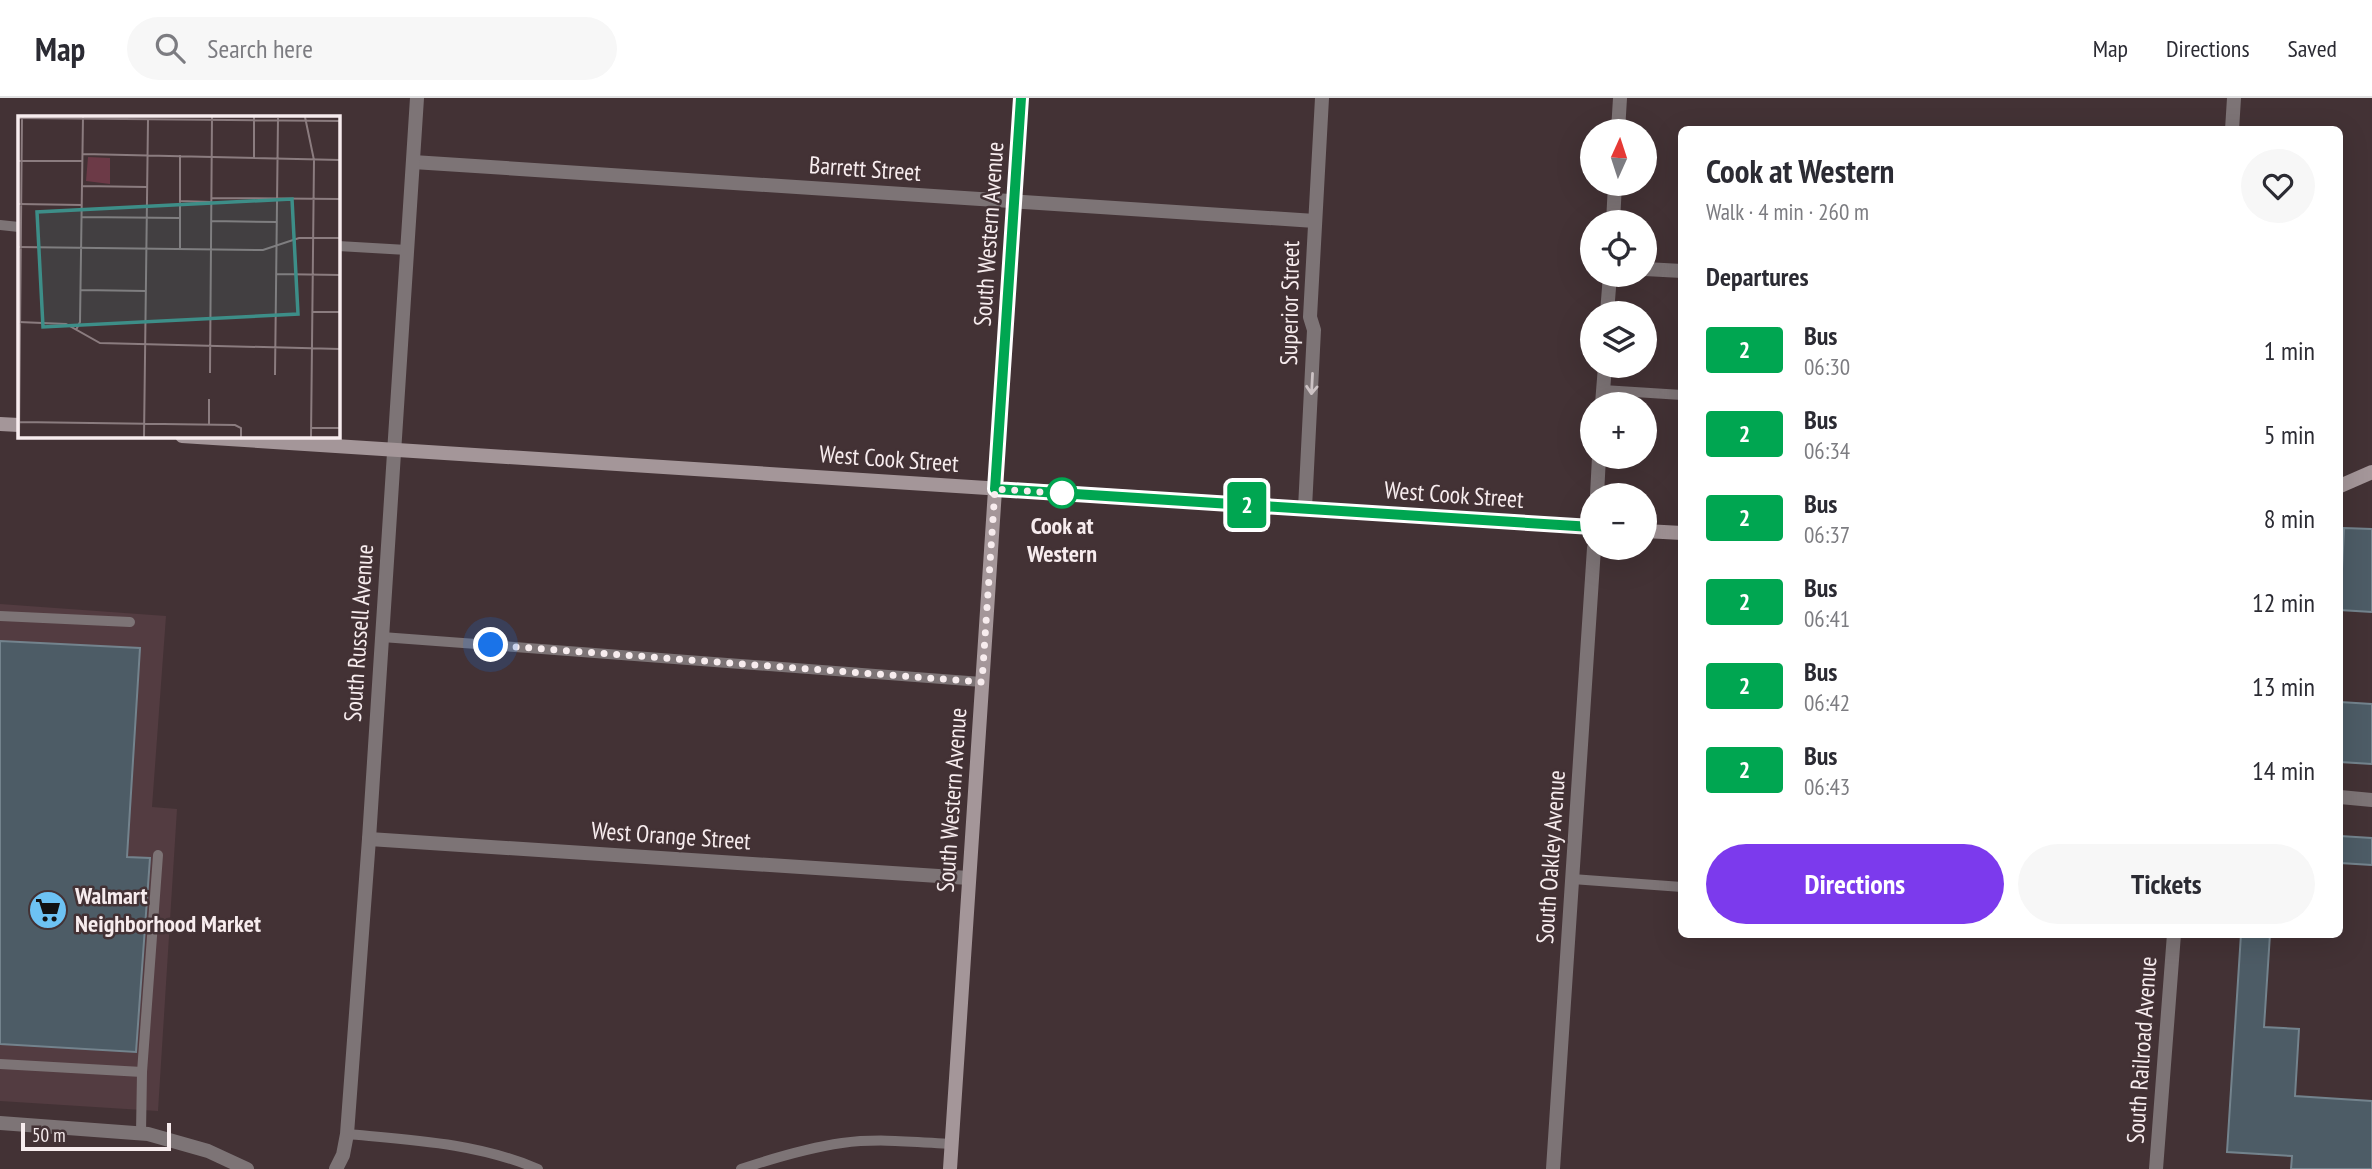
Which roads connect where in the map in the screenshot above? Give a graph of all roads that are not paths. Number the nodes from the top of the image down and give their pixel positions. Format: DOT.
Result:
graph roads {
  1 [pos="417,98"];
  2 [pos="1021,98"];
  3 [pos="1322,98"];
  4 [pos="1620,98"];
  5 [pos="2234,98"];
  6 [pos="1619,119"];
  7 [pos="2232,126"];
  8 [pos="413,162"];
  9 [pos="1014,201"];
  10 [pos="1315,221"];
  11 [pos="0,225"];
  12 [pos="18,227"];
  13 [pos="340,246"];
  14 [pos="407,250"];
  15 [pos="1657,270"];
  16 [pos="1678,271"];
  17 [pos="1678,395"];
  18 [pos="1657,396"];
  19 [pos="0,424"];
  20 [pos="18,425"];
  21 [pos="215,438"];
  22 [pos="394,449"];
  23 [pos="2372,472"];
  24 [pos="2343,485"];
  25 [pos="995,489"];
  26 [pos="1305,509"];
  27 [pos="1580,526"];
  28 [pos="1657,532"];
  29 [pos="1678,533"];
  30 [pos="1593,560"];
  31 [pos="0,616"];
  32 [pos="130,622"];
  33 [pos="382,637"];
  34 [pos="982,682"];
  35 [pos="2343,797"];
  36 [pos="2372,800"];
  37 [pos="369,839"];
  38 [pos="158,855"];
  39 [pos="969,878"];
  40 [pos="1572,879"];
  41 [pos="1678,887"];
  42 [pos="2174,938"];
  43 [pos="0,1064"];
  44 [pos="142,1072"];
  45 [pos="0,1123"];
  46 [pos="141,1133"];
  47 [pos="347,1134"];
  48 [pos="951,1144"];
  49 [pos="247,1169"];
  50 [pos="336,1169"];
  51 [pos="538,1169"];
  52 [pos="741,1169"];
  53 [pos="950,1169"];
  54 [pos="1553,1169"];
  55 [pos="2156,1169"];
  1 -- 8 [label="street, South Russell Avenue"];
  2 -- 9 [label="street, South Western Avenue"];
  3 -- 10 [label="street, Superior Street"];
  4 -- 6 [label="street"];
  5 -- 7 [label="street"];
  8 -- 9 [label="street, Barrett Street"];
  8 -- 14 [label="street, South Russell Avenue"];
  9 -- 10 [label="street, Barrett Street"];
  9 -- 25 [label="street, South Western Avenue"];
  10 -- 26 [label="street, Superior Street, one-way"];
  11 -- 12 [label="lane"];
  13 -- 14 [label="lane"];
  14 -- 22 [label="street, South Russell Avenue"];
  15 -- 16 [label="street"];
  17 -- 18 [label="lane"];
  19 -- 20 [label="street"];
  21 -- 22 [label="street, West Cook Street"];
  22 -- 25 [label="street, West Cook Street"];
  22 -- 33 [label="street, South Russell Avenue"];
  23 -- 24 [label="street"];
  25 -- 26 [label="street, West Cook Street"];
  25 -- 34 [label="street, South Western Avenue"];
  26 -- 27 [label="street, West Cook Street"];
  28 -- 29 [label="street"];
  30 -- 40 [label="street, South Oakley Avenue"];
  31 -- 32 [label="lane"];
  33 -- 34 [label="lane"];
  33 -- 37 [label="street, South Russell Avenue"];
  34 -- 39 [label="street, South Western Avenue"];
  35 -- 36 [label="street"];
  37 -- 39 [label="street, West Orange Street"];
  37 -- 47 [label="street, South Russell Avenue"];
  38 -- 44 [label="lane"];
  39 -- 48 [label="street, South Western Avenue"];
  40 -- 41 [label="lane"];
  40 -- 54 [label="street, South Oakley Avenue"];
  42 -- 55 [label="street, South Railroad Avenue"];
  43 -- 44 [label="lane"];
  44 -- 46 [label="lane"];
  45 -- 46 [label="street"];
  46 -- 49 [label="street"];
  47 -- 50 [label="street, South Russell Avenue"];
  47 -- 51 [label="lane"];
  48 -- 52 [label="lane"];
  48 -- 53 [label="street, South Western Avenue"];
}
